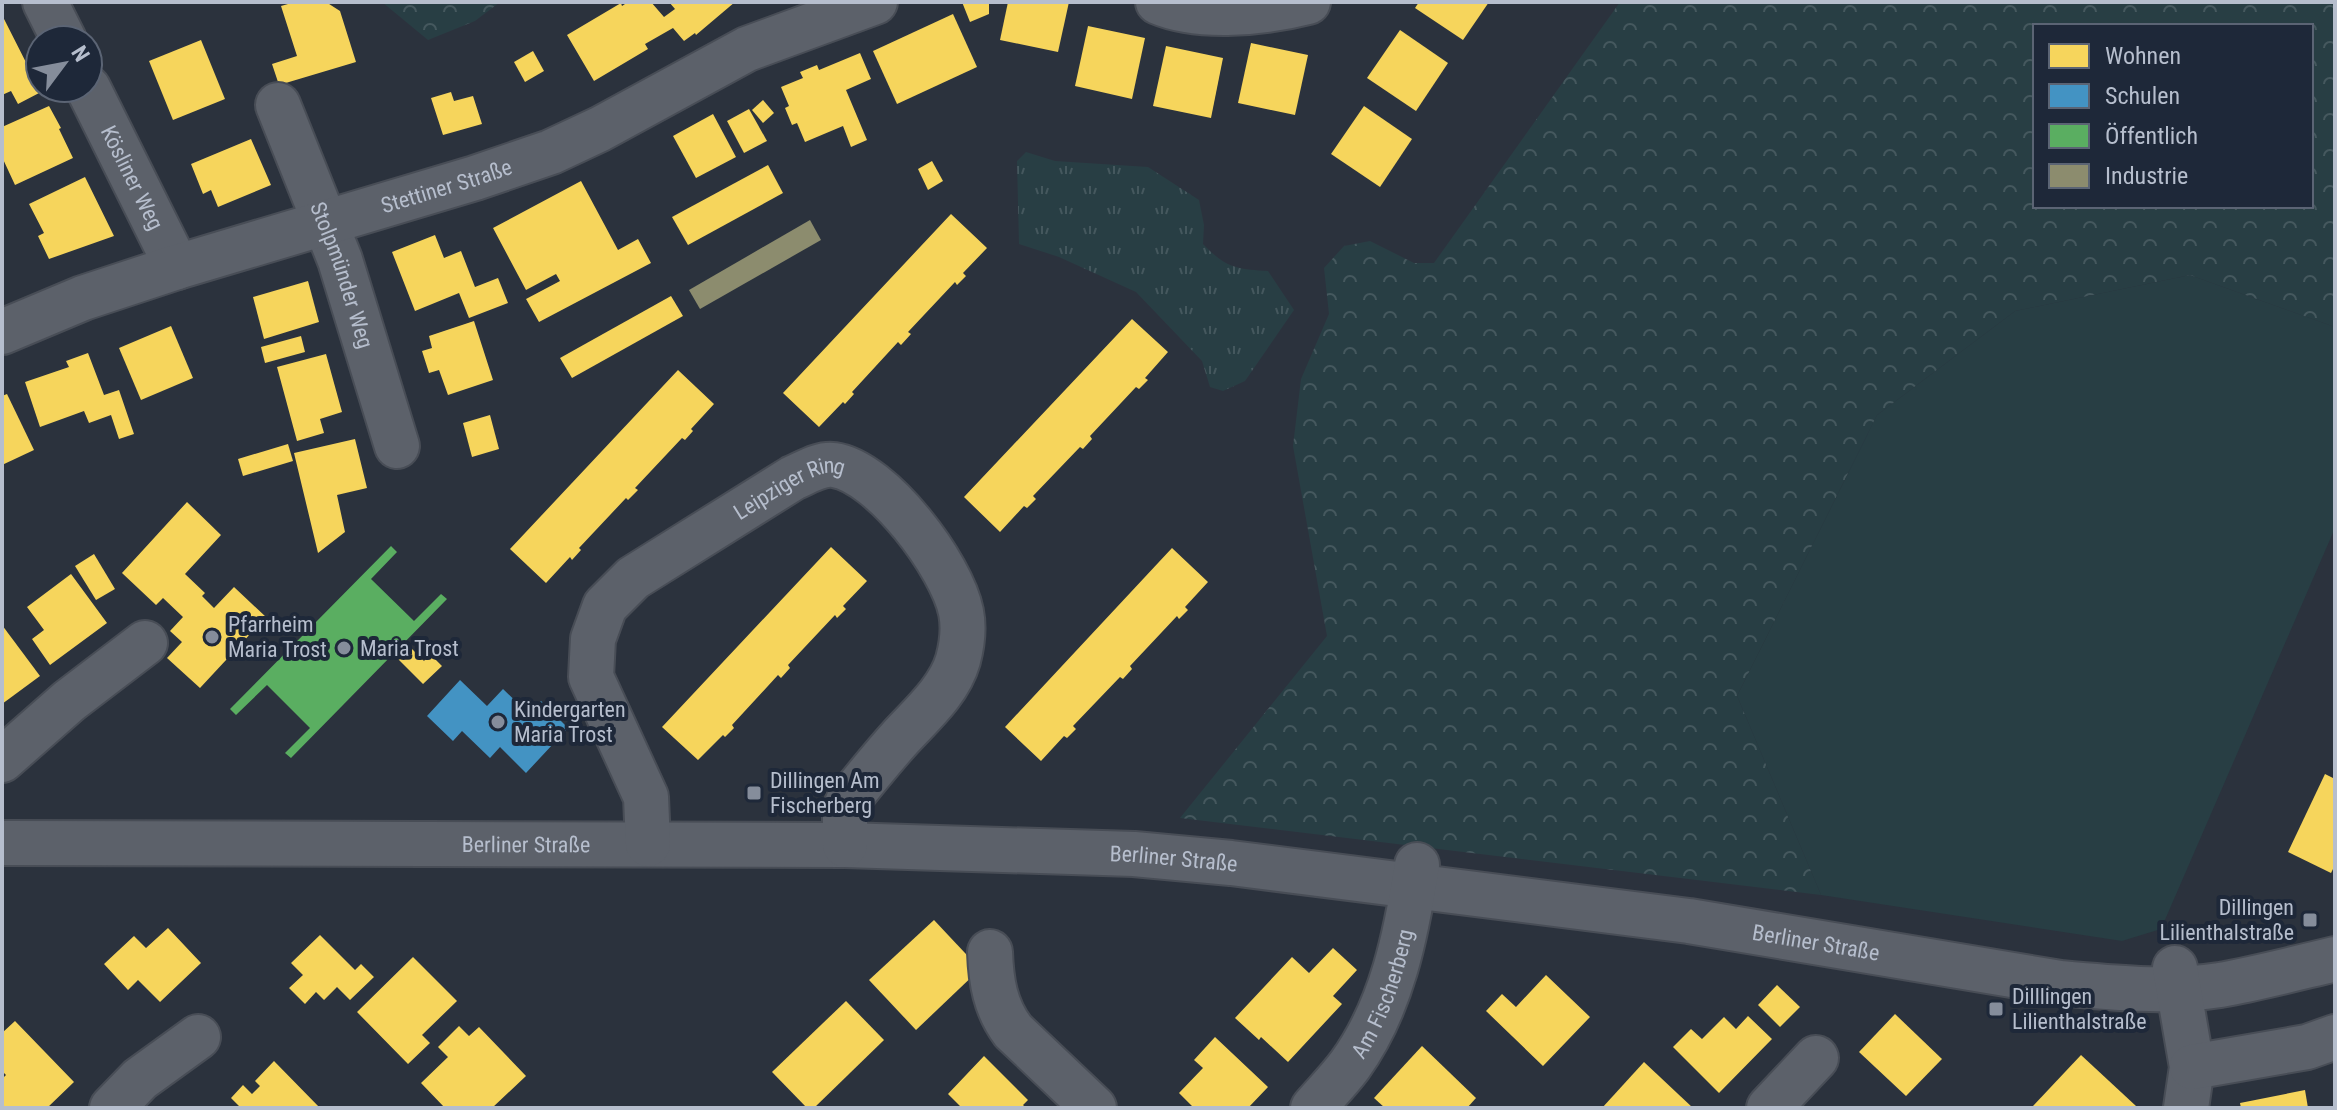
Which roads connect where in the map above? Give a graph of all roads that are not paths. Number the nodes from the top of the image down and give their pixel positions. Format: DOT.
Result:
graph roads {
  1 [pos="45,2"];
  2 [pos="875,2"];
  3 [pos="1158,2"];
  4 [pos="1308,2"];
  5 [pos="56,24"];
  6 [pos="96,104"];
  7 [pos="278,105"];
  8 [pos="326,222"];
  9 [pos="177,267"];
  10 [pos="2,332"];
  11 [pos="397,446"];
  12 [pos="145,643"];
  13 [pos="2,760"];
  14 [pos="2,821"];
  15 [pos="648,834"];
  16 [pos="844,835"];
  17 [pos="2,843"];
  18 [pos="1416,875"];
  19 [pos="2335,943"];
  20 [pos="990,952"];
  21 [pos="2335,959"];
  22 [pos="2176,978"];
  23 [pos="198,1037"];
  24 [pos="2335,1037"];
  25 [pos="1816,1058"];
  26 [pos="2189,1087"];
  27 [pos="112,1108"];
  28 [pos="1094,1108"];
  29 [pos="1313,1108"];
  30 [pos="1769,1108"];
  1 -- 5 [label="street"];
  2 -- 8 [label="street, Stettiner Straße"];
  3 -- 4 [label="street"];
  6 -- 9 [label="street, Kösliner Weg"];
  7 -- 8 [label="street, Stolpmünder Weg"];
  8 -- 9 [label="street, Stettiner Straße"];
  8 -- 11 [label="street, Stolpmünder Weg"];
  9 -- 10 [label="street, Stettiner Straße"];
  12 -- 13 [label="street"];
  14 -- 15 [label="street, Berliner Straße"];
  15 -- 16 [label="street, Berliner Straße"];
  15 -- 16 [label="street, Leipziger Ring"];
  15 -- 17 [label="street, Berliner Straße"];
  16 -- 18 [label="street, Berliner Straße"];
  18 -- 22 [label="street, Berliner Straße"];
  18 -- 29 [label="street, Am Fischerberg"];
  19 -- 22 [label="street, Berliner Straße"];
  20 -- 28 [label="street"];
  21 -- 22 [label="street, Berliner Straße"];
  22 -- 26 [label="street"];
  23 -- 27 [label="street"];
  24 -- 26 [label="street"];
  25 -- 30 [label="street"];
}
